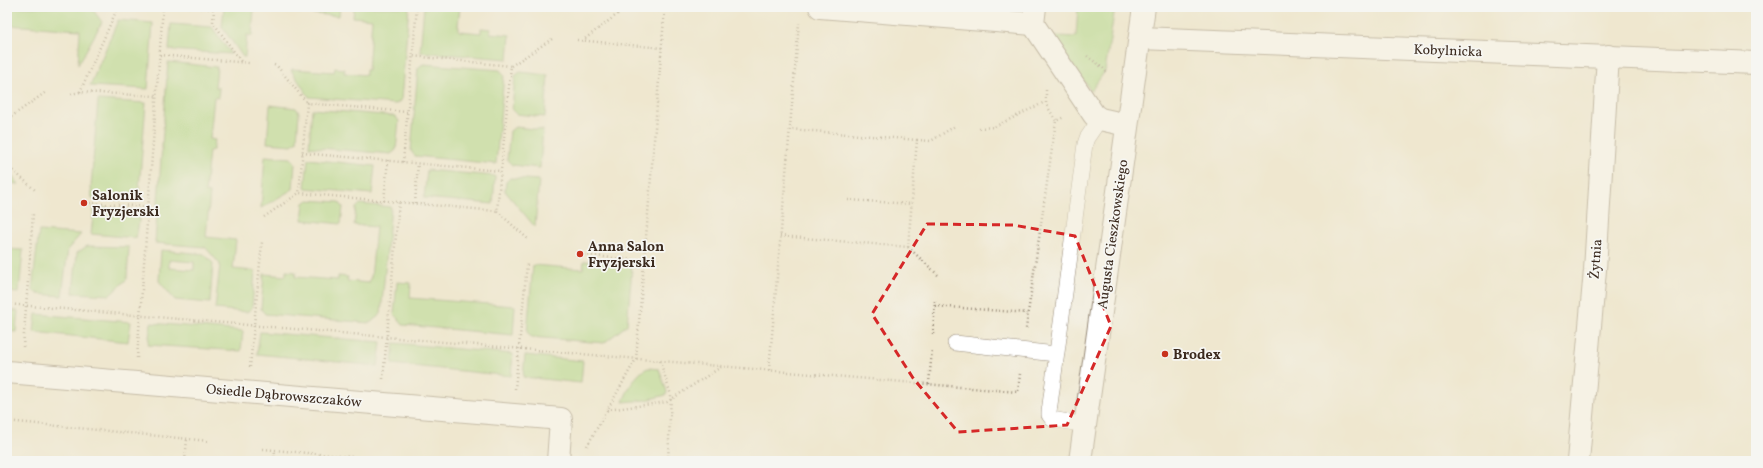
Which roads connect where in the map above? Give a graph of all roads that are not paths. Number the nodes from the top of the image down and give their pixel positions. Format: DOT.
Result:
graph roads {
  1 [pos="820,7"];
  2 [pos="1144,7"];
  3 [pos="1034,16"];
  4 [pos="1140,38"];
  5 [pos="1608,56"];
  6 [pos="1756,63"];
  7 [pos="1093,113"];
  8 [pos="1127,125"];
  9 [pos="955,343"];
  10 [pos="1056,354"];
  11 [pos="7,372"];
  12 [pos="1085,425"];
  13 [pos="558,461"];
  14 [pos="1080,461"];
  15 [pos="1578,461"];
  1 -- 3 [label="street"];
  2 -- 4 [label="street, Augusta Cieszkowskiego"];
  3 -- 7 [label="street"];
  4 -- 5 [label="street, Kobylnicka"];
  4 -- 8 [label="street, Augusta Cieszkowskiego"];
  5 -- 6 [label="street, Kobylnicka"];
  5 -- 15 [label="street, Żytnia"];
  7 -- 8 [label="street"];
  7 -- 10 [label="lane"];
  8 -- 12 [label="street, Augusta Cieszkowskiego"];
  9 -- 10 [label="lane"];
  10 -- 12 [label="lane"];
  11 -- 13 [label="street, Osiedle Dąbrowszczaków"];
  12 -- 14 [label="street, Augusta Cieszkowskiego"];
}
